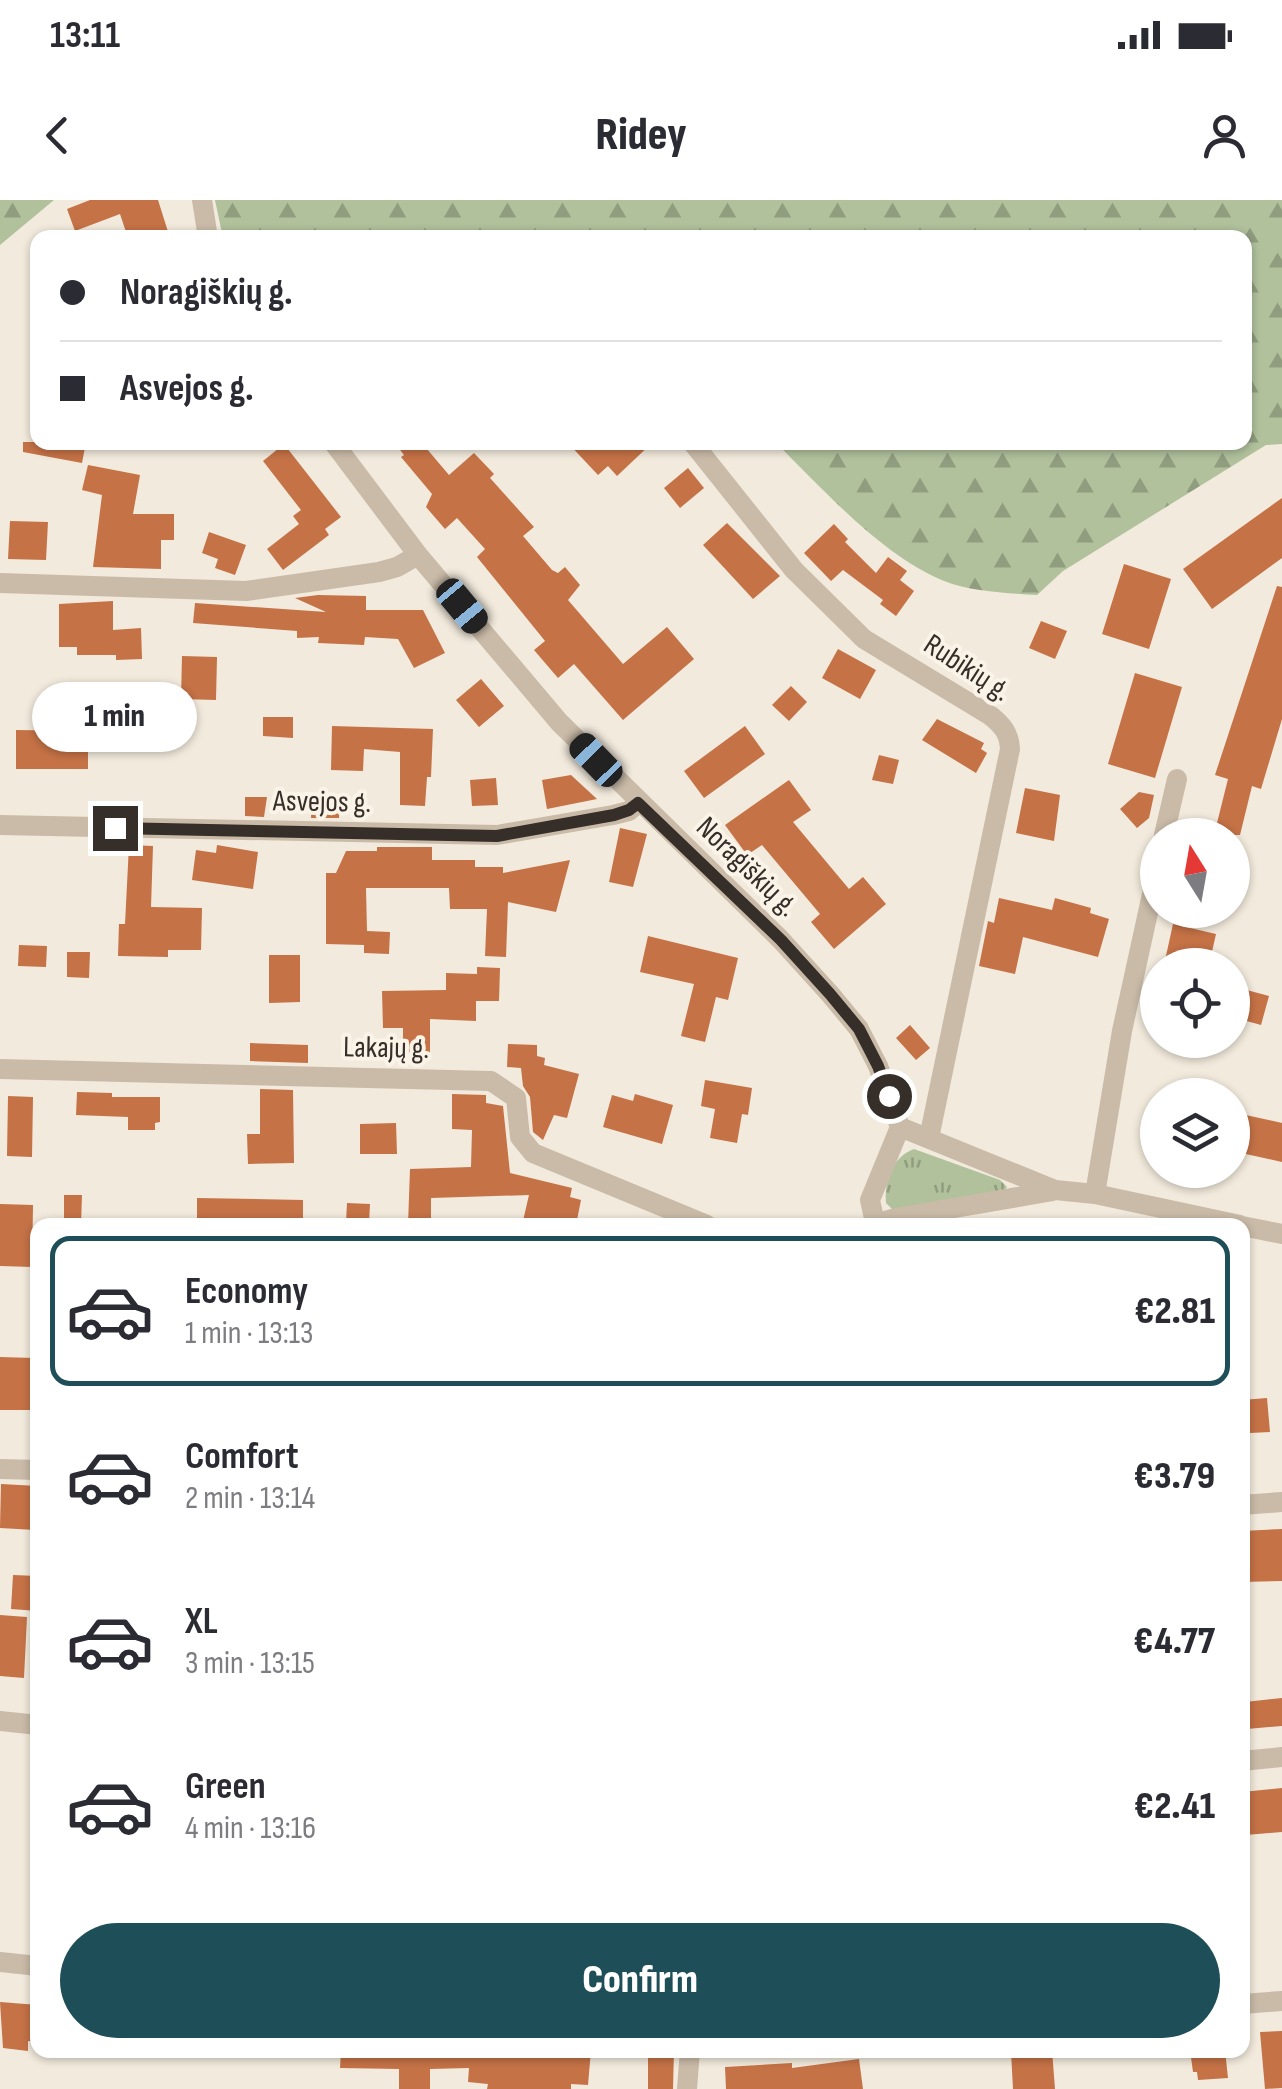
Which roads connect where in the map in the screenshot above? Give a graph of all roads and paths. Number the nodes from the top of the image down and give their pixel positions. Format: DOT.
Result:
graph roads {
  1 [pos="202,200"];
  2 [pos="207,230"];
  3 [pos="339,450"];
  4 [pos="698,450"];
  5 [pos="418,554"];
  6 [pos="0,583"];
  7 [pos="1176,779"];
  8 [pos="638,803"];
  9 [pos="1168,818"];
  10 [pos="0,826"];
  11 [pos="1145,928"];
  12 [pos="0,1069"];
  13 [pos="900,1127"];
  14 [pos="929,1138"];
  15 [pos="1055,1190"];
  16 [pos="1095,1194"];
  17 [pos="690,1218"];
  18 [pos="872,1218"];
  19 [pos="905,1218"];
  20 [pos="1208,1218"];
  21 [pos="1250,1227"];
  22 [pos="1282,1234"];
  23 [pos="0,1469"];
  24 [pos="30,1470"];
  25 [pos="1282,1502"];
  26 [pos="1250,1504"];
  27 [pos="0,1721"];
  28 [pos="30,1724"];
  29 [pos="1282,1757"];
  30 [pos="1250,1760"];
  31 [pos="0,1962"];
  32 [pos="30,1965"];
  33 [pos="1282,2001"];
  34 [pos="1250,2003"];
  35 [pos="690,2058"];
  36 [pos="688,2089"];
  1 -- 2 [label="street"];
  3 -- 5 [label="street, Noragiškių g."];
  4 -- 14 [label="street, Rubikių g."];
  5 -- 6 [label="street"];
  5 -- 8 [label="street, Noragiškių g."];
  7 -- 9 [label="street"];
  8 -- 10 [label="street, Asvejos g."];
  8 -- 13 [label="street, Noragiškių g."];
  11 -- 16 [label="street"];
  12 -- 17 [label="street, Lakajų g."];
  13 -- 14 [label="street"];
  13 -- 18 [label="street"];
  14 -- 15 [label="street"];
  15 -- 16 [label="street"];
  15 -- 19 [label="street"];
  16 -- 20 [label="street"];
  21 -- 22 [label="street"];
  23 -- 24 [label="street"];
  25 -- 26 [label="street"];
  27 -- 28 [label="street"];
  29 -- 30 [label="street"];
  31 -- 32 [label="street"];
  33 -- 34 [label="street"];
  35 -- 36 [label="street"];
}
